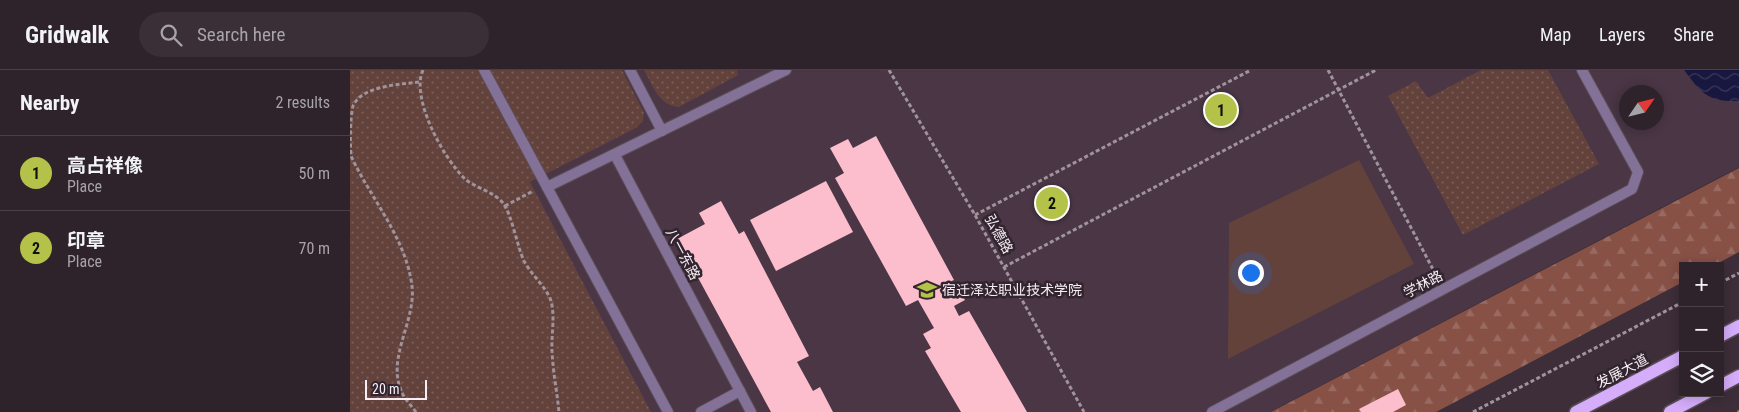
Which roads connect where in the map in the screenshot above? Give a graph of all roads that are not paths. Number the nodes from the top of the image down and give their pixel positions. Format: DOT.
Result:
graph roads {
  1 [pos="484,70"];
  2 [pos="630,70"];
  3 [pos="786,70"];
  4 [pos="1582,70"];
  5 [pos="662,131"];
  6 [pos="615,155"];
  7 [pos="546,186"];
  8 [pos="1739,326"];
  9 [pos="1724,334"];
  10 [pos="1679,358"];
  11 [pos="1739,376"];
  12 [pos="1724,384"];
  13 [pos="740,391"];
  14 [pos="1699,397"];
  15 [pos="668,412"];
  16 [pos="701,412"];
  17 [pos="751,412"];
  18 [pos="1212,412"];
  19 [pos="1576,412"];
  20 [pos="1671,412"];
  1 -- 7 [label="lane"];
  2 -- 5 [label="lane"];
  3 -- 5 [label="lane"];
  4 -- 18 [label="lane, 学林路"];
  5 -- 6 [label="lane"];
  6 -- 7 [label="lane"];
  6 -- 13 [label="lane, 八一东路"];
  7 -- 15 [label="lane"];
  8 -- 9 [label="main road"];
  10 -- 19 [label="main road, 发展大道"];
  11 -- 12 [label="main road"];
  13 -- 16 [label="lane"];
  13 -- 17 [label="lane, 八一东路"];
  14 -- 20 [label="main road"];
}
